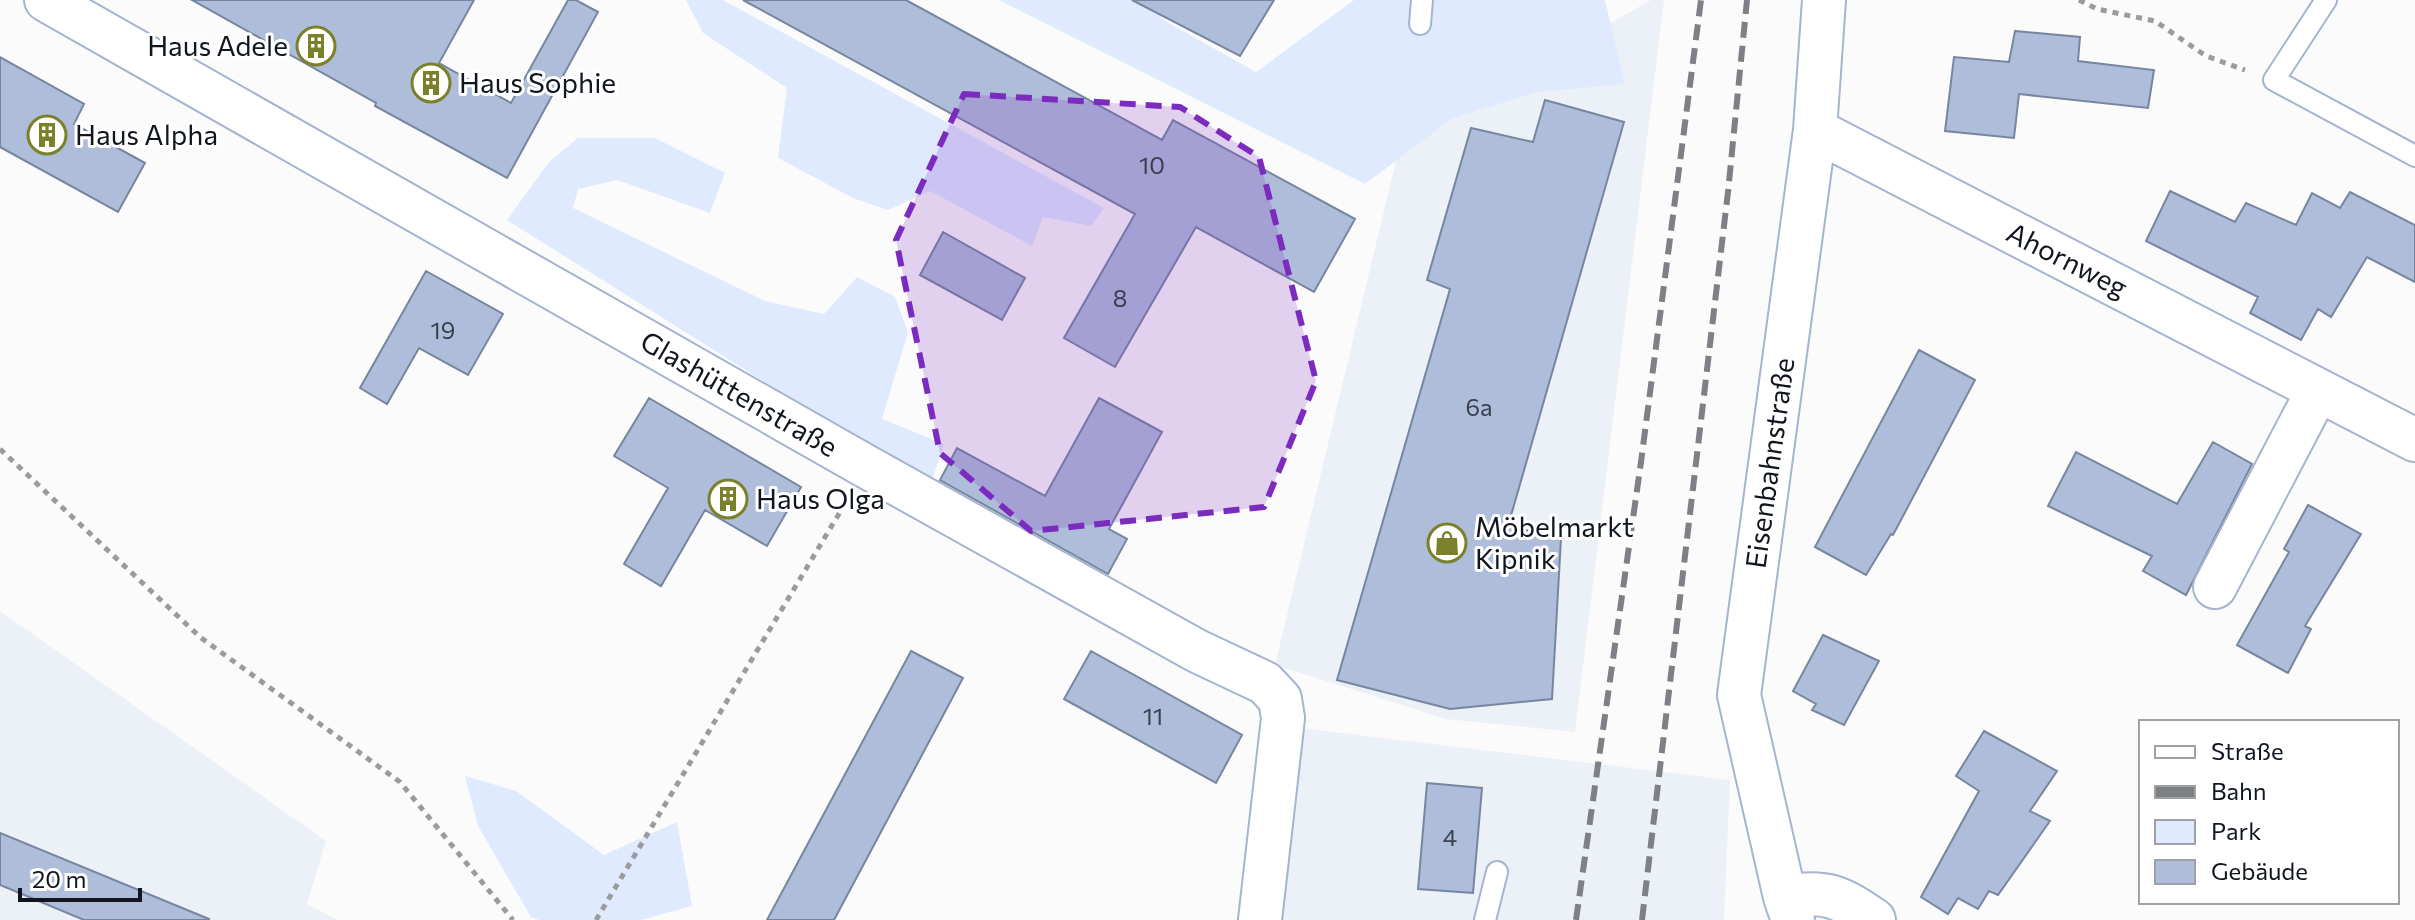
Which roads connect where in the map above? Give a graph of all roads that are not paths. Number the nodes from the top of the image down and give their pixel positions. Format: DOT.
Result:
graph roads {
  1 [pos="46,0"];
  2 [pos="1422,0"];
  3 [pos="1824,0"];
  4 [pos="2326,0"];
  5 [pos="1420,24"];
  6 [pos="1815,130"];
  7 [pos="2415,156"];
  8 [pos="2318,390"];
  9 [pos="2415,440"];
  10 [pos="2215,587"];
  11 [pos="1497,872"];
  12 [pos="1789,908"];
  13 [pos="1260,920"];
  14 [pos="1485,920"];
  15 [pos="1874,920"];
  1 -- 13 [label="street, Glashüttenstraße"];
  2 -- 5 [label="lane"];
  3 -- 6 [label="street, Eisenbahnstraße"];
  4 -- 7 [label="lane"];
  6 -- 8 [label="street, Ahornweg"];
  6 -- 12 [label="street, Eisenbahnstraße"];
  8 -- 9 [label="street, Ahornweg"];
  8 -- 10 [label="street"];
  11 -- 14 [label="lane"];
  12 -- 15 [label="street"];
}
